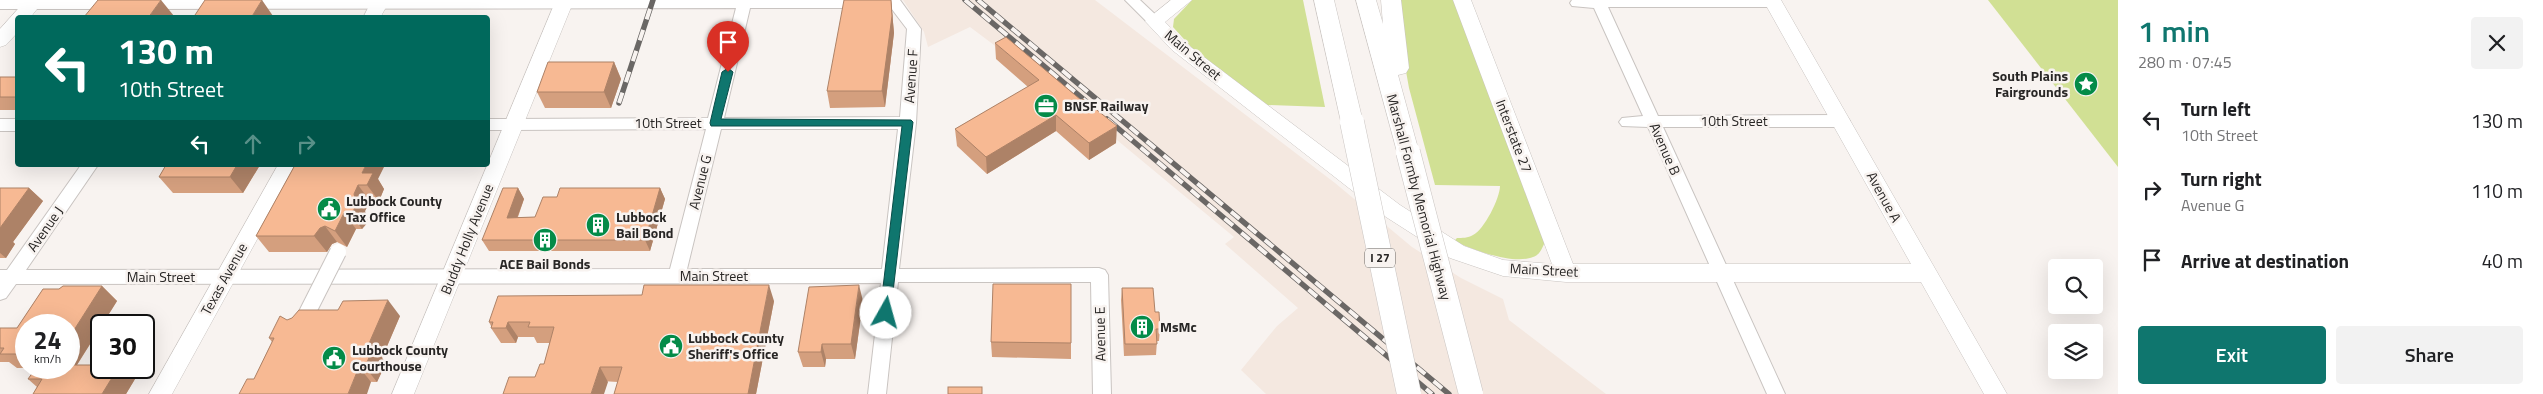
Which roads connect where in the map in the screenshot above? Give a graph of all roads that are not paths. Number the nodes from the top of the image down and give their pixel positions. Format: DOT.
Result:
graph roads {
  1 [pos="1132,0"];
  2 [pos="1183,0"];
  3 [pos="1315,0"];
  4 [pos="1324,0"];
  5 [pos="1366,0"];
  6 [pos="1391,0"];
  7 [pos="1462,0"];
  8 [pos="745,1"];
  9 [pos="1598,1"];
  10 [pos="1772,1"];
  11 [pos="206,2"];
  12 [pos="564,2"];
  13 [pos="1577,3"];
  14 [pos="0,4"];
  15 [pos="377,7"];
  16 [pos="26,11"];
  17 [pos="197,15"];
  18 [pos="1154,21"];
  19 [pos="15,24"];
  20 [pos="0,41"];
  21 [pos="1337,54"];
  22 [pos="1842,121"];
  23 [pos="908,122"];
  24 [pos="1627,122"];
  25 [pos="1653,122"];
  26 [pos="715,123"];
  27 [pos="490,124"];
  28 [pos="514,124"];
  29 [pos="0,125"];
  30 [pos="15,125"];
  31 [pos="1408,152"];
  32 [pos="88,167"];
  33 [pos="287,167"];
  34 [pos="338,252"];
  35 [pos="1566,273"];
  36 [pos="1721,273"];
  37 [pos="1925,273"];
  38 [pos="890,275"];
  39 [pos="1099,275"];
  40 [pos="677,276"];
  41 [pos="5,277"];
  42 [pos="225,277"];
  43 [pos="451,277"];
  44 [pos="0,292"];
  45 [pos="1732,298"];
  46 [pos="301,325"];
  47 [pos="160,394"];
  48 [pos="403,394"];
  49 [pos="876,394"];
  50 [pos="1102,394"];
  51 [pos="1408,394"];
  52 [pos="1471,394"];
  53 [pos="1776,394"];
  54 [pos="1996,394"];
  1 -- 18 [label="street"];
  2 -- 18 [label="main road"];
  3 -- 21 [label="highway"];
  4 -- 21 [label="highway, I 27"];
  5 -- 31 [label="highway, Marshall Formby Memorial Highway"];
  6 -- 31 [label="highway"];
  7 -- 35 [label="main road, Interstate 27"];
  8 -- 12 [label="street"];
  8 -- 23 [label="street, Avenue F"];
  8 -- 26 [label="street, Avenue G"];
  9 -- 10 [label="street"];
  9 -- 13 [label="street"];
  9 -- 25 [label="street, Avenue B"];
  10 -- 22 [label="main road, Avenue A"];
  11 -- 15 [label="street"];
  11 -- 16 [label="street"];
  11 -- 17 [label="street"];
  12 -- 15 [label="street"];
  12 -- 28 [label="main road, Buddy Holly Avenue"];
  14 -- 16 [label="street"];
  18 -- 35 [label="main road, Main Street"];
  19 -- 20 [label="main road"];
  21 -- 51 [label="highway, I 27, bridge"];
  22 -- 25 [label="street, 10th Street"];
  22 -- 37 [label="main road, Avenue A"];
  23 -- 26 [label="street, 10th Street"];
  23 -- 38 [label="street, Avenue F"];
  24 -- 25 [label="street, 10th Street"];
  25 -- 36 [label="street, Avenue B"];
  26 -- 28 [label="street, 10th Street"];
  26 -- 40 [label="street, Avenue G"];
  27 -- 28 [label="street, 10th Street"];
  28 -- 43 [label="main road, Buddy Holly Avenue"];
  29 -- 30 [label="street"];
  31 -- 52 [label="highway, Marshall Formby Memorial Highway, bridge"];
  32 -- 41 [label="street, Avenue J"];
  33 -- 42 [label="main road, Texas Avenue"];
  34 -- 46 [label="street, bridge"];
  35 -- 36 [label="main road, Main Street"];
  36 -- 37 [label="main road, Main Street"];
  36 -- 45 [label="street, Avenue B"];
  37 -- 54 [label="main road, Avenue A"];
  38 -- 39 [label="street, Main Street"];
  38 -- 40 [label="street, Main Street"];
  38 -- 49 [label="street, Avenue F"];
  39 -- 50 [label="street, Avenue E"];
  40 -- 43 [label="street, Main Street"];
  41 -- 42 [label="street, Main Street"];
  41 -- 44 [label="street, Avenue J"];
  42 -- 43 [label="street, Main Street"];
  42 -- 47 [label="main road, Texas Avenue"];
  43 -- 48 [label="main road, Buddy Holly Avenue"];
  45 -- 53 [label="street"];
}
